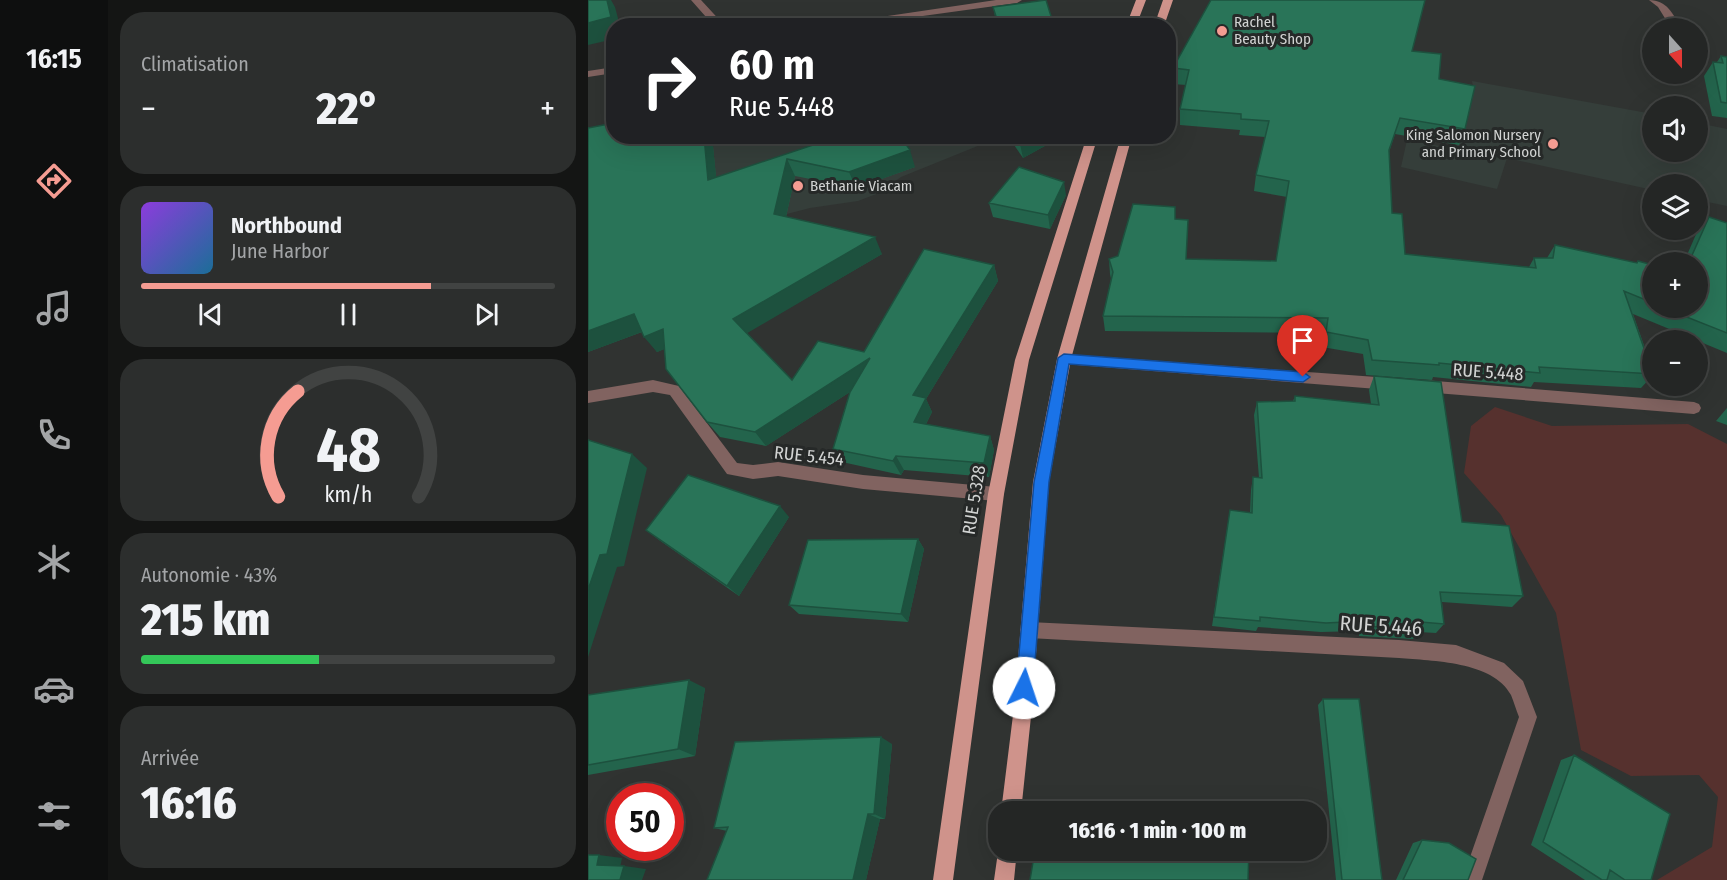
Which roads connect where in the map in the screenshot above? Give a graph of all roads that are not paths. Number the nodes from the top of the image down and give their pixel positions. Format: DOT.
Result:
graph roads {
  1 [pos="696,0"];
  2 [pos="1017,0"];
  3 [pos="1141,0"];
  4 [pos="1168,0"];
  5 [pos="1654,0"];
  6 [pos="713,18"];
  7 [pos="884,18"];
  8 [pos="1134,18"];
  9 [pos="1162,18"];
  10 [pos="1669,18"];
  11 [pos="606,71"];
  12 [pos="588,74"];
  13 [pos="1090,144"];
  14 [pos="1124,144"];
  15 [pos="1064,358"];
  16 [pos="588,397"];
  17 [pos="1694,408"];
  18 [pos="996,494"];
  19 [pos="1029,630"];
  20 [pos="1012,801"];
  21 [pos="1006,861"];
  22 [pos="943,880"];
  23 [pos="1004,880"];
  24 [pos="1472,880"];
  1 -- 6 [label="street"];
  2 -- 7 [label="street"];
  3 -- 8 [label="main road"];
  4 -- 9 [label="main road"];
  5 -- 10 [label="street"];
  11 -- 12 [label="street"];
  13 -- 18 [label="main road, RUE 5.328"];
  14 -- 15 [label="main road"];
  15 -- 17 [label="street, RUE 5.448"];
  15 -- 19 [label="main road"];
  16 -- 18 [label="street, RUE 5.454"];
  18 -- 22 [label="main road, RUE 5.328"];
  19 -- 20 [label="main road"];
  19 -- 24 [label="street, RUE 5.446"];
  21 -- 23 [label="main road"];
}
